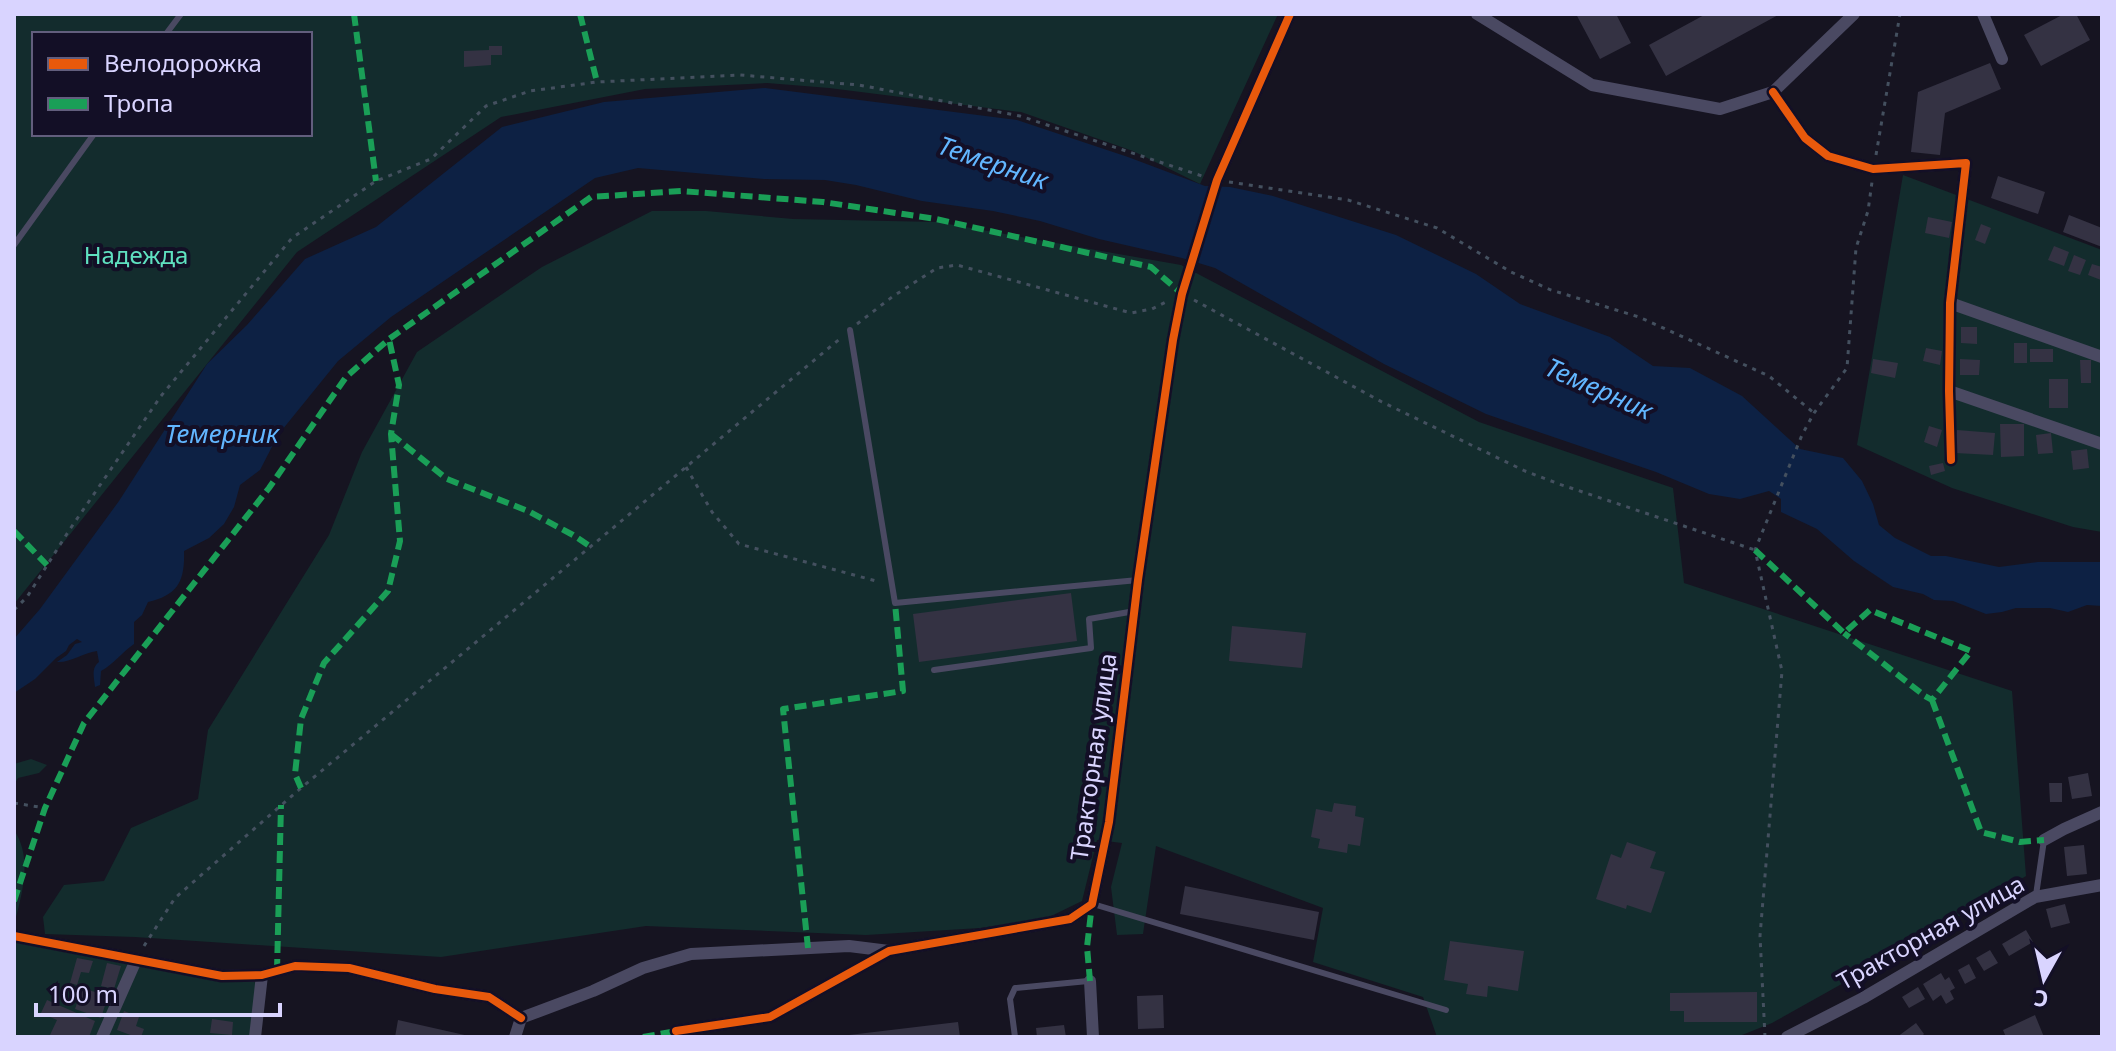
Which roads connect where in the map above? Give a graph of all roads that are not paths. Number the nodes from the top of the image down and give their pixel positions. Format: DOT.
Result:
graph roads {
  1 [pos="181,14"];
  2 [pos="1290,14"];
  3 [pos="1477,14"];
  4 [pos="1854,14"];
  5 [pos="1983,14"];
  6 [pos="168,32"];
  7 [pos="2002,59"];
  8 [pos="1773,92"];
  9 [pos="93,136"];
  10 [pos="14,245"];
  11 [pos="1950,303"];
  12 [pos="850,330"];
  13 [pos="2102,357"];
  14 [pos="1949,391"];
  15 [pos="2102,444"];
  16 [pos="1951,460"];
  17 [pos="1138,580"];
  18 [pos="1135,611"];
  19 [pos="934,670"];
  20 [pos="2102,812"];
  21 [pos="2044,840"];
  22 [pos="2102,885"];
  23 [pos="2035,897"];
  24 [pos="1092,904"];
  25 [pos="14,936"];
  26 [pos="889,951"];
  27 [pos="136,960"];
  28 [pos="262,975"];
  29 [pos="1090,981"];
  30 [pos="1446,1010"];
  31 [pos="521,1018"];
  32 [pos="676,1031"];
  33 [pos="102,1037"];
  34 [pos="255,1037"];
  35 [pos="515,1037"];
  36 [pos="1015,1037"];
  37 [pos="1093,1037"];
  38 [pos="1787,1037"];
  1 -- 6 [label="lane"];
  2 -- 17 [label="street, Тракторная улица"];
  3 -- 8 [label="street"];
  4 -- 8 [label="street"];
  5 -- 7 [label="street"];
  8 -- 11 [label="street"];
  9 -- 10 [label="lane"];
  11 -- 13 [label="street"];
  11 -- 14 [label="street"];
  12 -- 17 [label="lane"];
  14 -- 15 [label="street"];
  14 -- 16 [label="street"];
  17 -- 18 [label="street, Тракторная улица"];
  18 -- 19 [label="lane"];
  18 -- 24 [label="street, Тракторная улица"];
  20 -- 21 [label="street"];
  21 -- 23 [label="lane"];
  22 -- 23 [label="street, Тракторная улица"];
  23 -- 38 [label="street, Тракторная улица"];
  24 -- 26 [label="street"];
  24 -- 30 [label="lane"];
  25 -- 27 [label="street"];
  26 -- 31 [label="street"];
  26 -- 32 [label="street"];
  27 -- 28 [label="street"];
  27 -- 33 [label="street"];
  28 -- 31 [label="street"];
  28 -- 34 [label="street"];
  29 -- 36 [label="lane"];
  29 -- 37 [label="street"];
  31 -- 35 [label="street"];
}
